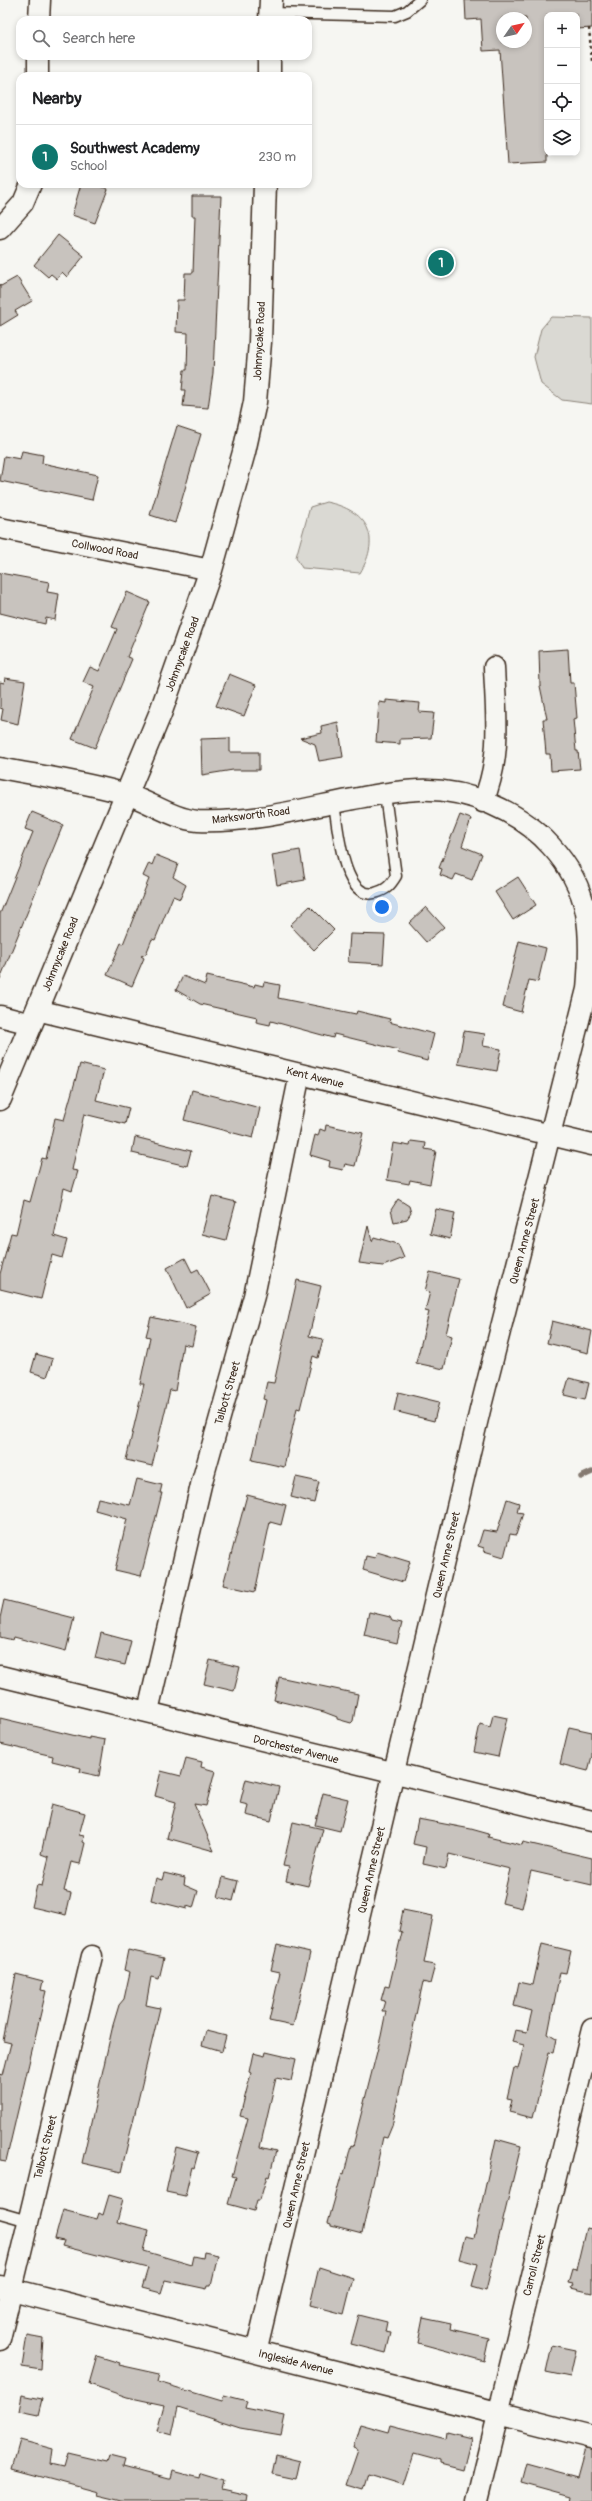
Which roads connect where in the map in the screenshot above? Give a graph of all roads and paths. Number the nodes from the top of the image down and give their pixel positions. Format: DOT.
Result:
graph roads {
  1 [pos="40,0"];
  2 [pos="420,0"];
  3 [pos="271,11"];
  4 [pos="39,16"];
  5 [pos="589,28"];
  6 [pos="38,60"];
  7 [pos="269,60"];
  8 [pos="592,61"];
  9 [pos="38,72"];
  10 [pos="269,72"];
  11 [pos="29,188"];
  12 [pos="265,188"];
  13 [pos="0,229"];
  14 [pos="0,528"];
  15 [pos="211,570"];
  16 [pos="494,667"];
  17 [pos="0,768"];
  18 [pos="126,794"];
  19 [pos="385,795"];
  20 [pos="483,802"];
  21 [pos="334,804"];
  22 [pos="587,891"];
  23 [pos="0,1016"];
  24 [pos="34,1017"];
  25 [pos="300,1074"];
  26 [pos="0,1099"];
  27 [pos="552,1135"];
  28 [pos="592,1145"];
  29 [pos="0,1676"];
  30 [pos="148,1711"];
  31 [pos="394,1774"];
  32 [pos="592,1821"];
  33 [pos="92,1956"];
  34 [pos="592,2029"];
  35 [pos="0,2213"];
  36 [pos="28,2221"];
  37 [pos="6,2288"];
  38 [pos="0,2339"];
  39 [pos="256,2352"];
  40 [pos="498,2413"];
  41 [pos="592,2437"];
  42 [pos="477,2501"];
  1 -- 4 [label="street"];
  2 -- 3 [label="lane"];
  5 -- 8 [label="path"];
  6 -- 9 [label="street"];
  7 -- 10 [label="main road"];
  11 -- 13 [label="street"];
  12 -- 15 [label="main road, Johnnycake Road"];
  14 -- 15 [label="street, Collwood Road"];
  15 -- 18 [label="main road, Johnnycake Road"];
  16 -- 20 [label="street"];
  17 -- 18 [label="street, Marksworth Road"];
  18 -- 21 [label="street, Marksworth Road"];
  18 -- 24 [label="main road, Johnnycake Road"];
  19 -- 20 [label="street, Marksworth Road"];
  19 -- 21 [label="street, Marksworth Road"];
  19 -- 21 [label="lane"];
  20 -- 22 [label="street, Queen Anne Street"];
  22 -- 27 [label="street, Queen Anne Street"];
  23 -- 24 [label="street, Kent Avenue"];
  24 -- 25 [label="street, Kent Avenue"];
  24 -- 26 [label="main road, Johnnycake Road"];
  25 -- 27 [label="street, Kent Avenue"];
  25 -- 30 [label="street, Talbott Street"];
  27 -- 28 [label="street, Kent Avenue"];
  27 -- 31 [label="street, Queen Anne Street"];
  29 -- 30 [label="street, Dorchester Avenue"];
  30 -- 31 [label="street, Dorchester Avenue"];
  31 -- 32 [label="street, Dorchester Avenue"];
  31 -- 39 [label="street, Queen Anne Street"];
  33 -- 36 [label="street, Talbott Street"];
  34 -- 40 [label="street, Carroll Street"];
  35 -- 36 [label="lane"];
  36 -- 37 [label="street, Talbott Street"];
  37 -- 38 [label="street, Talbott Street"];
  37 -- 39 [label="main road, Ingleside Avenue"];
  39 -- 40 [label="main road, Ingleside Avenue"];
  40 -- 41 [label="main road, Ingleside Avenue"];
  40 -- 42 [label="street, Carroll Street"];
}
